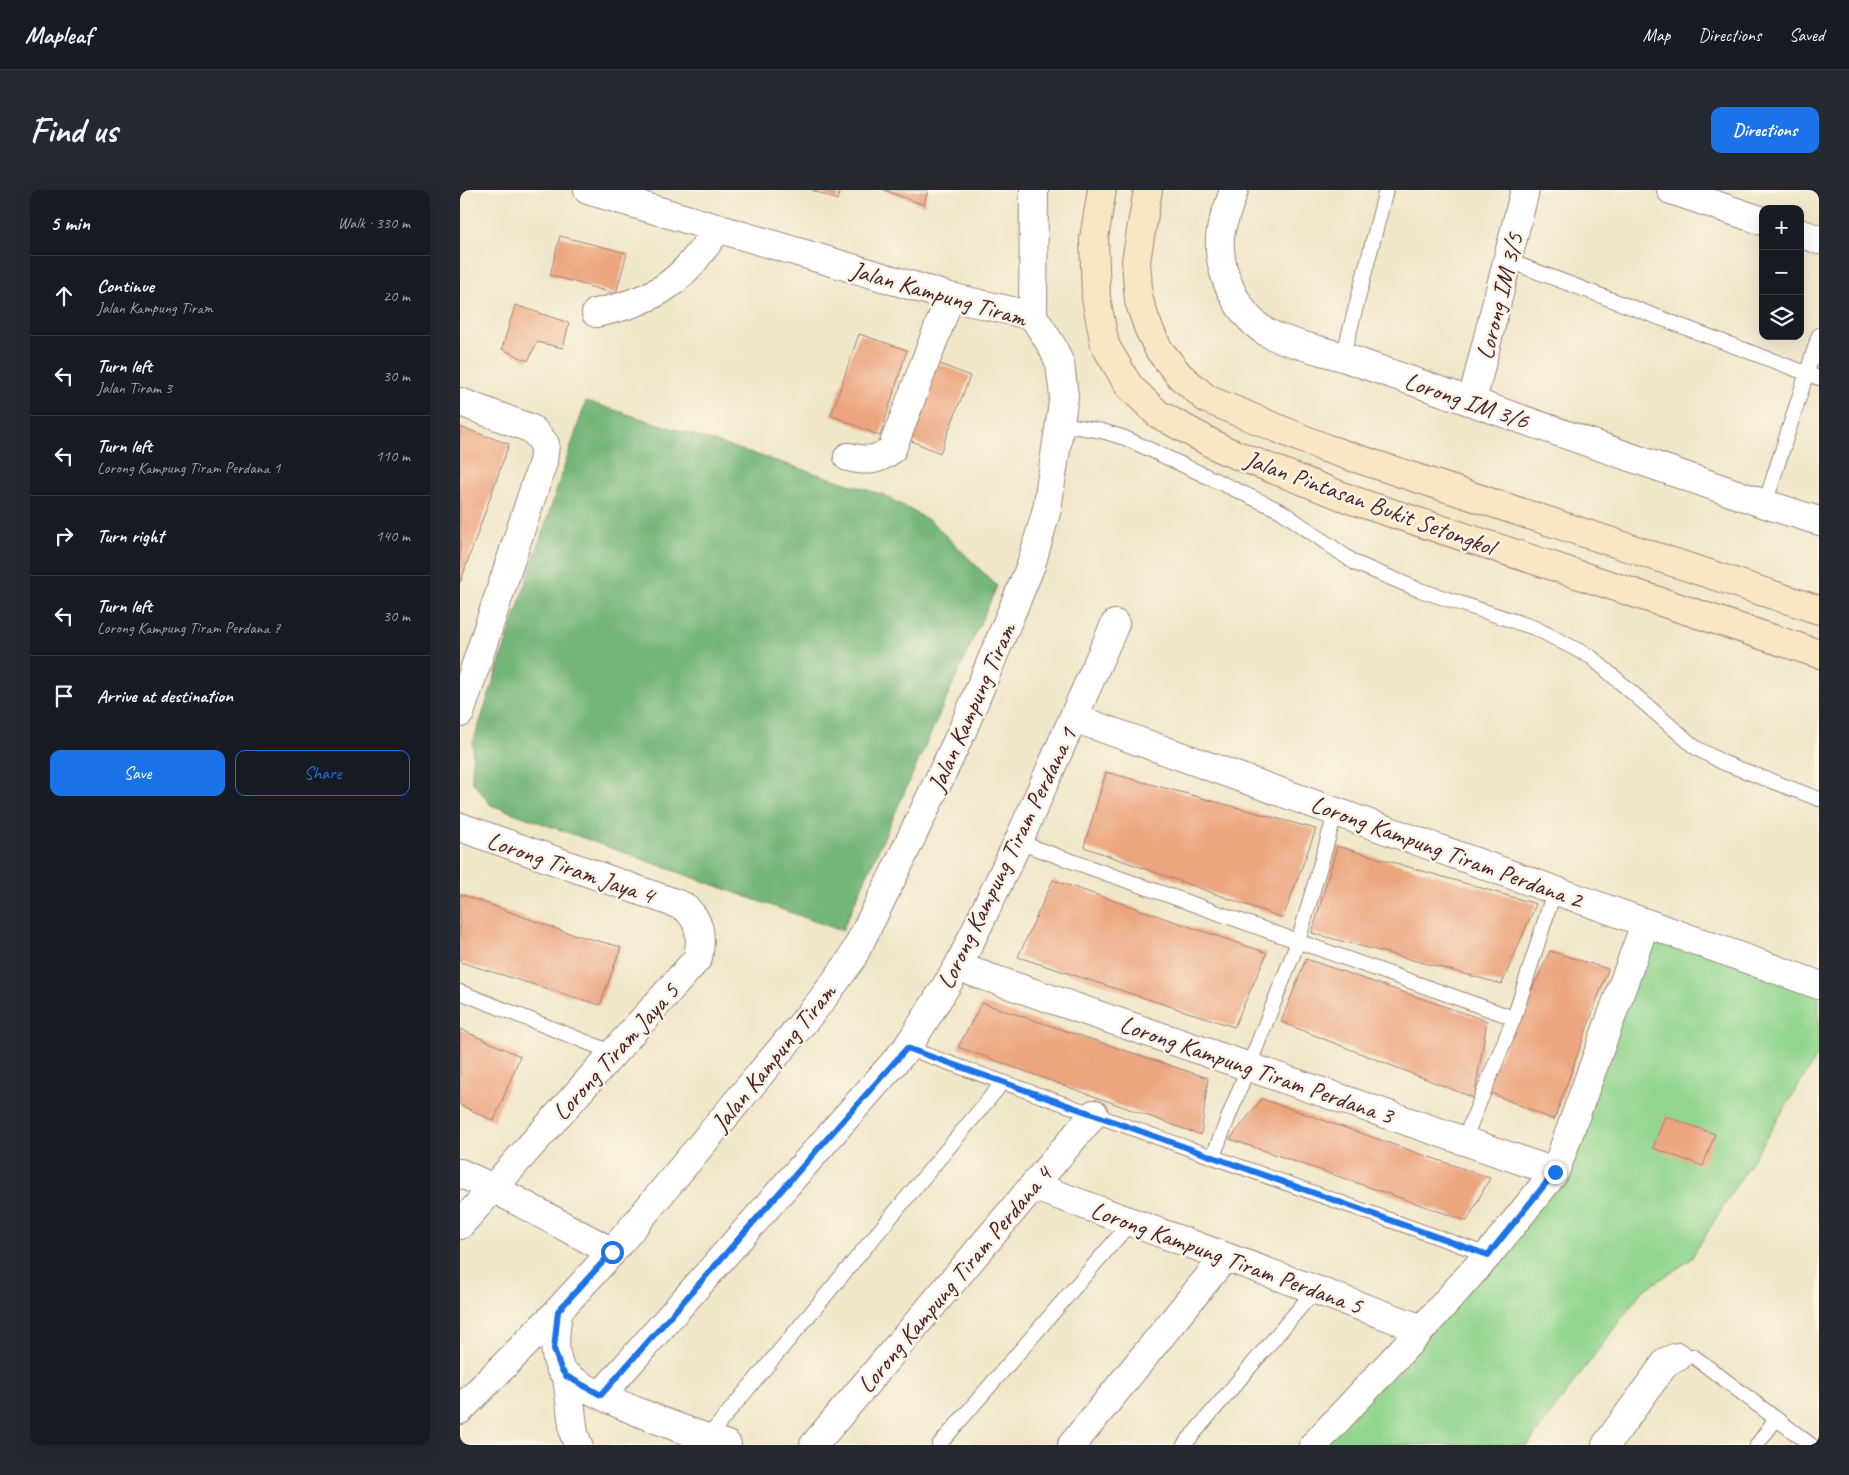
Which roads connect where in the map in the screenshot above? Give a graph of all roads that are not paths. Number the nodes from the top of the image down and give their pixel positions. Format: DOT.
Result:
graph roads {
  1 [pos="588,190"];
  2 [pos="1034,190"];
  3 [pos="1102,190"];
  4 [pos="1148,190"];
  5 [pos="1234,190"];
  6 [pos="1386,190"];
  7 [pos="1525,190"];
  8 [pos="1687,192"];
  9 [pos="1759,219"];
  10 [pos="718,228"];
  11 [pos="1804,234"];
  12 [pos="1819,240"];
  13 [pos="1509,261"];
  14 [pos="950,297"];
  15 [pos="596,313"];
  16 [pos="1033,316"];
  17 [pos="1819,335"];
  18 [pos="1343,357"];
  19 [pos="1812,376"];
  20 [pos="1472,401"];
  21 [pos="460,402"];
  22 [pos="1062,424"];
  23 [pos="848,457"];
  24 [pos="1764,504"];
  25 [pos="1819,521"];
  26 [pos="1819,610"];
  27 [pos="1115,624"];
  28 [pos="1819,654"];
  29 [pos="462,703"];
  30 [pos="1074,718"];
  31 [pos="1819,799"];
  32 [pos="1336,811"];
  33 [pos="460,827"];
  34 [pos="1018,842"];
  35 [pos="1555,889"];
  36 [pos="683,906"];
  37 [pos="1645,924"];
  38 [pos="1298,942"];
  39 [pos="958,967"];
  40 [pos="1819,986"];
  41 [pos="460,992"];
  42 [pos="1514,1018"];
  43 [pos="907,1048"];
  44 [pos="614,1053"];
  45 [pos="1250,1066"];
  46 [pos="1003,1082"];
  47 [pos="1094,1114"];
  48 [pos="1464,1140"];
  49 [pos="1213,1156"];
  50 [pos="1555,1172"];
  51 [pos="460,1173"];
  52 [pos="1033,1186"];
  53 [pos="493,1188"];
  54 [pos="1132,1222"];
  55 [pos="460,1225"];
  56 [pos="612,1252"];
  57 [pos="1488,1255"];
  58 [pos="1225,1257"];
  59 [pos="1315,1290"];
  60 [pos="558,1311"];
  61 [pos="1422,1329"];
  62 [pos="1678,1357"];
  63 [pos="566,1376"];
  64 [pos="601,1395"];
  65 [pos="460,1410"];
  66 [pos="1776,1420"];
  67 [pos="717,1441"];
  68 [pos="578,1445"];
  69 [pos="814,1445"];
  70 [pos="939,1445"];
  71 [pos="1072,1445"];
  72 [pos="1184,1445"];
  73 [pos="1314,1445"];
  74 [pos="1606,1445"];
  75 [pos="1757,1445"];
  76 [pos="1811,1445"];
  1 -- 10 [label="street, Jalan Kampung Tiram"];
  2 -- 16 [label="street"];
  3 -- 28 [label="main road, Jalan Pintasan Bukit Setongkol"];
  4 -- 26 [label="main road, Jalan Pintasan Bukit Setongkol"];
  5 -- 18 [label="street, Lorong IM 3/6"];
  6 -- 18 [label="lane"];
  7 -- 13 [label="street, Lorong IM 3/5"];
  8 -- 9 [label="street"];
  10 -- 14 [label="street, Jalan Kampung Tiram"];
  10 -- 15 [label="street"];
  11 -- 12 [label="street"];
  13 -- 19 [label="lane"];
  13 -- 20 [label="street, Lorong IM 3/5"];
  14 -- 16 [label="street, Jalan Kampung Tiram"];
  14 -- 23 [label="street"];
  16 -- 22 [label="street, Jalan Kampung Tiram"];
  17 -- 19 [label="lane"];
  18 -- 20 [label="street, Lorong IM 3/6"];
  19 -- 24 [label="lane"];
  20 -- 24 [label="street, Lorong IM 3/6"];
  21 -- 29 [label="street"];
  22 -- 31 [label="lane"];
  22 -- 56 [label="street, Jalan Kampung Tiram"];
  24 -- 25 [label="street, Lorong IM 3/6"];
  27 -- 30 [label="street, Lorong Kampung Tiram Perdana 1"];
  30 -- 32 [label="street, Lorong Kampung Tiram Perdana 2"];
  30 -- 34 [label="street, Lorong Kampung Tiram Perdana 1"];
  32 -- 35 [label="street, Lorong Kampung Tiram Perdana 2"];
  32 -- 38 [label="lane"];
  33 -- 36 [label="street, Lorong Tiram Jaya 4"];
  34 -- 38 [label="lane"];
  34 -- 39 [label="street, Lorong Kampung Tiram Perdana 1"];
  35 -- 37 [label="street, Lorong Kampung Tiram Perdana 2"];
  35 -- 42 [label="lane"];
  36 -- 44 [label="street, Lorong Tiram Jaya 5"];
  37 -- 40 [label="street, Lorong Kampung Tiram Perdana 2"];
  37 -- 50 [label="street"];
  38 -- 42 [label="lane"];
  38 -- 45 [label="lane"];
  39 -- 43 [label="street, Lorong Kampung Tiram Perdana 1"];
  39 -- 45 [label="street, Lorong Kampung Tiram Perdana 3"];
  41 -- 44 [label="lane"];
  42 -- 48 [label="lane"];
  43 -- 46 [label="lane"];
  43 -- 64 [label="street, Lorong Kampung Tiram Perdana 1"];
  44 -- 53 [label="street, Lorong Tiram Jaya 5"];
  45 -- 48 [label="street, Lorong Kampung Tiram Perdana 3"];
  45 -- 49 [label="lane"];
  46 -- 47 [label="lane"];
  46 -- 67 [label="lane"];
  47 -- 49 [label="lane"];
  47 -- 52 [label="street, Lorong Kampung Tiram Perdana 4"];
  48 -- 50 [label="street, Lorong Kampung Tiram Perdana 3"];
  49 -- 57 [label="lane"];
  50 -- 57 [label="street"];
  51 -- 53 [label="street"];
  52 -- 54 [label="street, Lorong Kampung Tiram Perdana 5"];
  52 -- 69 [label="street, Lorong Kampung Tiram Perdana 4"];
  53 -- 55 [label="street, Lorong Tiram Jaya 5"];
  53 -- 56 [label="street"];
  54 -- 58 [label="street, Lorong Kampung Tiram Perdana 5"];
  54 -- 70 [label="lane"];
  56 -- 60 [label="street, Jalan Kampung Tiram"];
  57 -- 61 [label="street"];
  58 -- 59 [label="street, Lorong Kampung Tiram Perdana 5"];
  58 -- 71 [label="street"];
  59 -- 61 [label="street, Lorong Kampung Tiram Perdana 5"];
  59 -- 72 [label="lane"];
  60 -- 63 [label="street"];
  60 -- 65 [label="street, Jalan Kampung Tiram"];
  61 -- 73 [label="street"];
  62 -- 66 [label="lane"];
  62 -- 74 [label="street"];
  63 -- 64 [label="street"];
  63 -- 68 [label="street"];
  64 -- 67 [label="street"];
  66 -- 75 [label="lane"];
  66 -- 76 [label="lane"];
}
